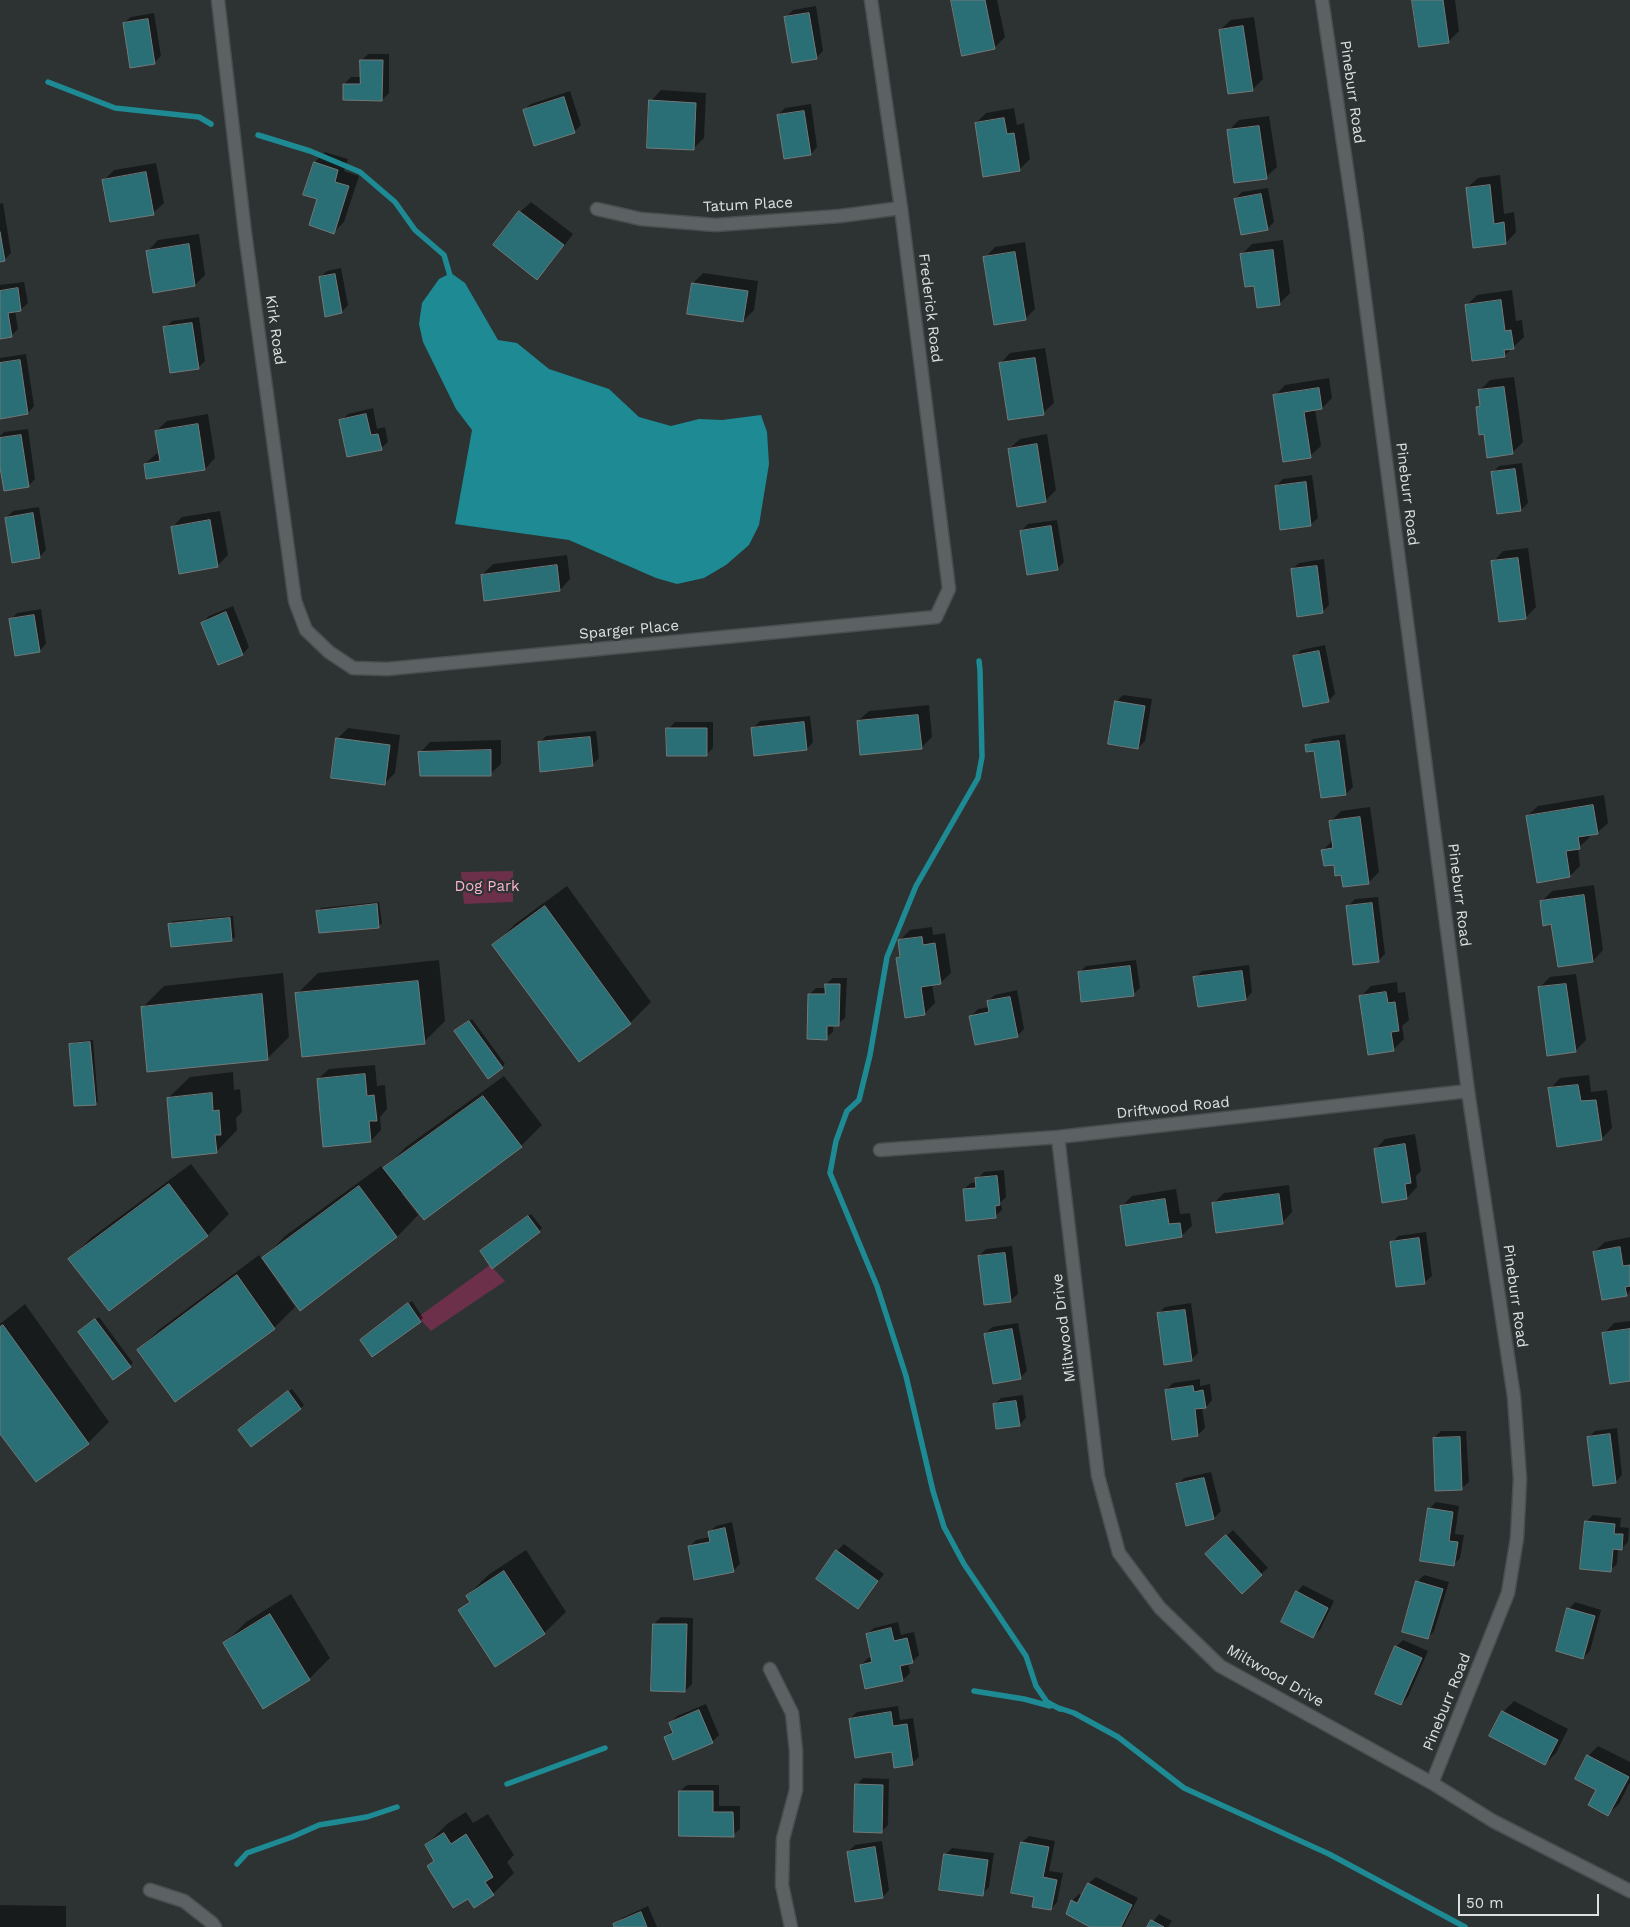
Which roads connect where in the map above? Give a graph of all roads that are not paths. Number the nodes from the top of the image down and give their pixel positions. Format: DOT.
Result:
graph roads {
  1 [pos="218,0"];
  2 [pos="871,0"];
  3 [pos="1322,0"];
  4 [pos="901,208"];
  5 [pos="597,209"];
  6 [pos="936,617"];
  7 [pos="329,652"];
  8 [pos="1468,1091"];
  9 [pos="1058,1137"];
  10 [pos="880,1150"];
  11 [pos="770,1669"];
  12 [pos="1432,1783"];
  13 [pos="150,1890"];
  14 [pos="1630,1891"];
  15 [pos="215,1927"];
  16 [pos="791,1927"];
  1 -- 7 [label="street, Kirk Road"];
  2 -- 4 [label="street, Frederick Road"];
  3 -- 8 [label="street, Pineburr Road"];
  4 -- 5 [label="street, Tatum Place"];
  4 -- 6 [label="street, Frederick Road"];
  6 -- 7 [label="street, Sparger Place"];
  8 -- 9 [label="street, Driftwood Road"];
  8 -- 12 [label="street, Pineburr Road"];
  9 -- 10 [label="street, Driftwood Road"];
  9 -- 12 [label="street, Miltwood Drive"];
  11 -- 16 [label="street"];
  12 -- 14 [label="street, Miltwood Drive"];
  13 -- 15 [label="street"];
}
